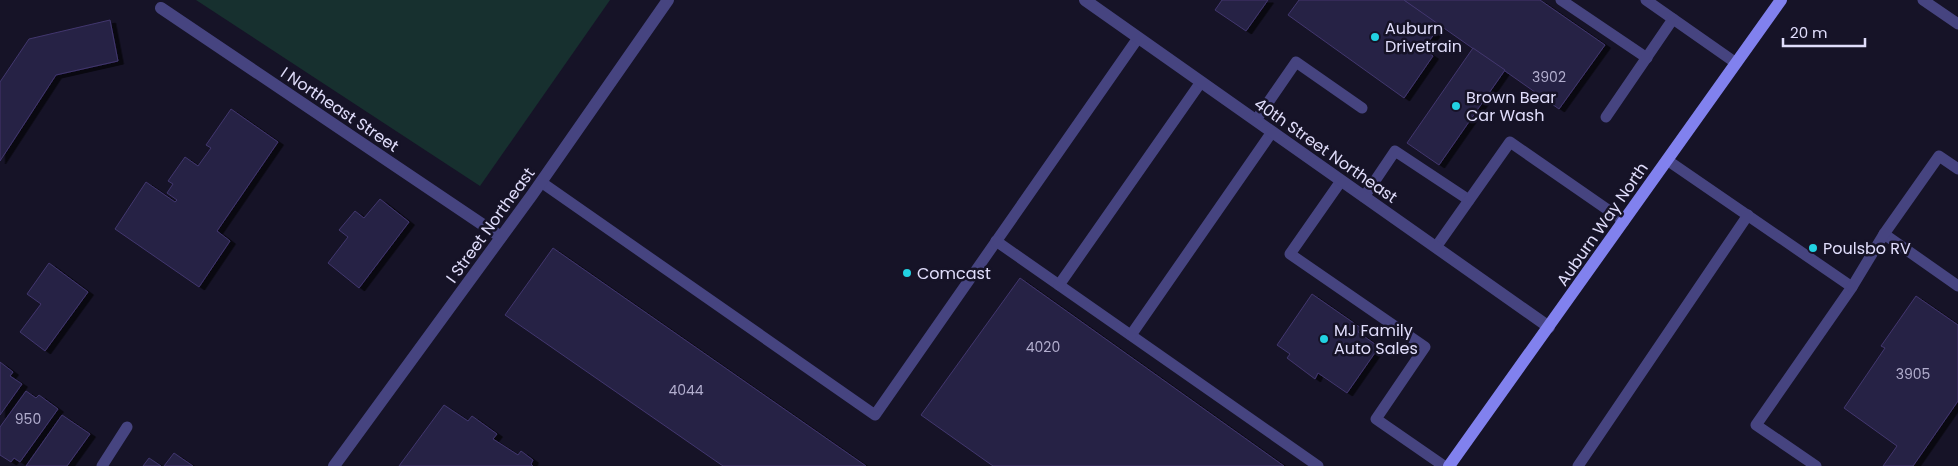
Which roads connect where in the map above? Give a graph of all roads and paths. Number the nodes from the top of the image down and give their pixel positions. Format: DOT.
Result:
graph roads {
  1 [pos="668,0"];
  2 [pos="1085,0"];
  3 [pos="1561,0"];
  4 [pos="1781,0"];
  5 [pos="1923,0"];
  6 [pos="1650,1"];
  7 [pos="161,8"];
  8 [pos="1674,19"];
  9 [pos="1958,24"];
  10 [pos="1138,38"];
  11 [pos="1646,58"];
  12 [pos="1736,63"];
  13 [pos="1201,82"];
  14 [pos="1362,108"];
  15 [pos="1606,117"];
  16 [pos="1256,120"];
  17 [pos="1272,132"];
  18 [pos="1667,160"];
  19 [pos="1958,170"];
  20 [pos="1341,180"];
  21 [pos="541,182"];
  22 [pos="1364,197"];
  23 [pos="1469,200"];
  24 [pos="1748,215"];
  25 [pos="1624,221"];
  26 [pos="1884,234"];
  27 [pos="501,237"];
  28 [pos="996,241"];
  29 [pos="1436,247"];
  30 [pos="1059,285"];
  31 [pos="1852,286"];
  32 [pos="1958,286"];
  33 [pos="1549,327"];
  34 [pos="1131,335"];
  35 [pos="127,427"];
  36 [pos="102,466"];
  37 [pos="334,466"];
  38 [pos="1318,466"];
  39 [pos="1444,466"];
  40 [pos="1449,466"];
  41 [pos="1578,466"];
  42 [pos="1816,466"];
  1 -- 21 [label="street, I Street Northeast"];
  2 -- 10 [label="street, 40th Street Northeast"];
  3 -- 11 [label="lane"];
  4 -- 12 [label="main road, Auburn Way North"];
  5 -- 9 [label="lane"];
  6 -- 8 [label="lane"];
  7 -- 27 [label="street, I Northeast Street"];
  8 -- 11 [label="lane"];
  8 -- 12 [label="lane"];
  10 -- 13 [label="street, 40th Street Northeast"];
  10 -- 28 [label="lane"];
  11 -- 15 [label="lane"];
  12 -- 18 [label="main road, Auburn Way North"];
  13 -- 16 [label="street, 40th Street Northeast"];
  13 -- 30 [label="lane"];
  14 -- 16 [label="lane"];
  16 -- 17 [label="street, 40th Street Northeast"];
  17 -- 20 [label="street, 40th Street Northeast"];
  17 -- 34 [label="lane"];
  18 -- 24 [label="lane"];
  18 -- 25 [label="main road, Auburn Way North"];
  19 -- 26 [label="lane"];
  20 -- 22 [label="street, 40th Street Northeast"];
  20 -- 39 [label="lane"];
  21 -- 27 [label="street, I Street Northeast"];
  21 -- 28 [label="lane"];
  22 -- 23 [label="lane"];
  22 -- 29 [label="street, 40th Street Northeast"];
  23 -- 25 [label="lane"];
  23 -- 29 [label="lane"];
  24 -- 31 [label="lane"];
  24 -- 41 [label="lane"];
  25 -- 33 [label="main road, Auburn Way North"];
  26 -- 31 [label="lane"];
  26 -- 32 [label="lane"];
  27 -- 37 [label="street, I Street Northeast"];
  28 -- 30 [label="lane"];
  29 -- 33 [label="street, 40th Street Northeast"];
  30 -- 34 [label="lane"];
  31 -- 42 [label="lane"];
  33 -- 40 [label="main road, Auburn Way North"];
  34 -- 38 [label="lane"];
  35 -- 36 [label="lane"];
}
